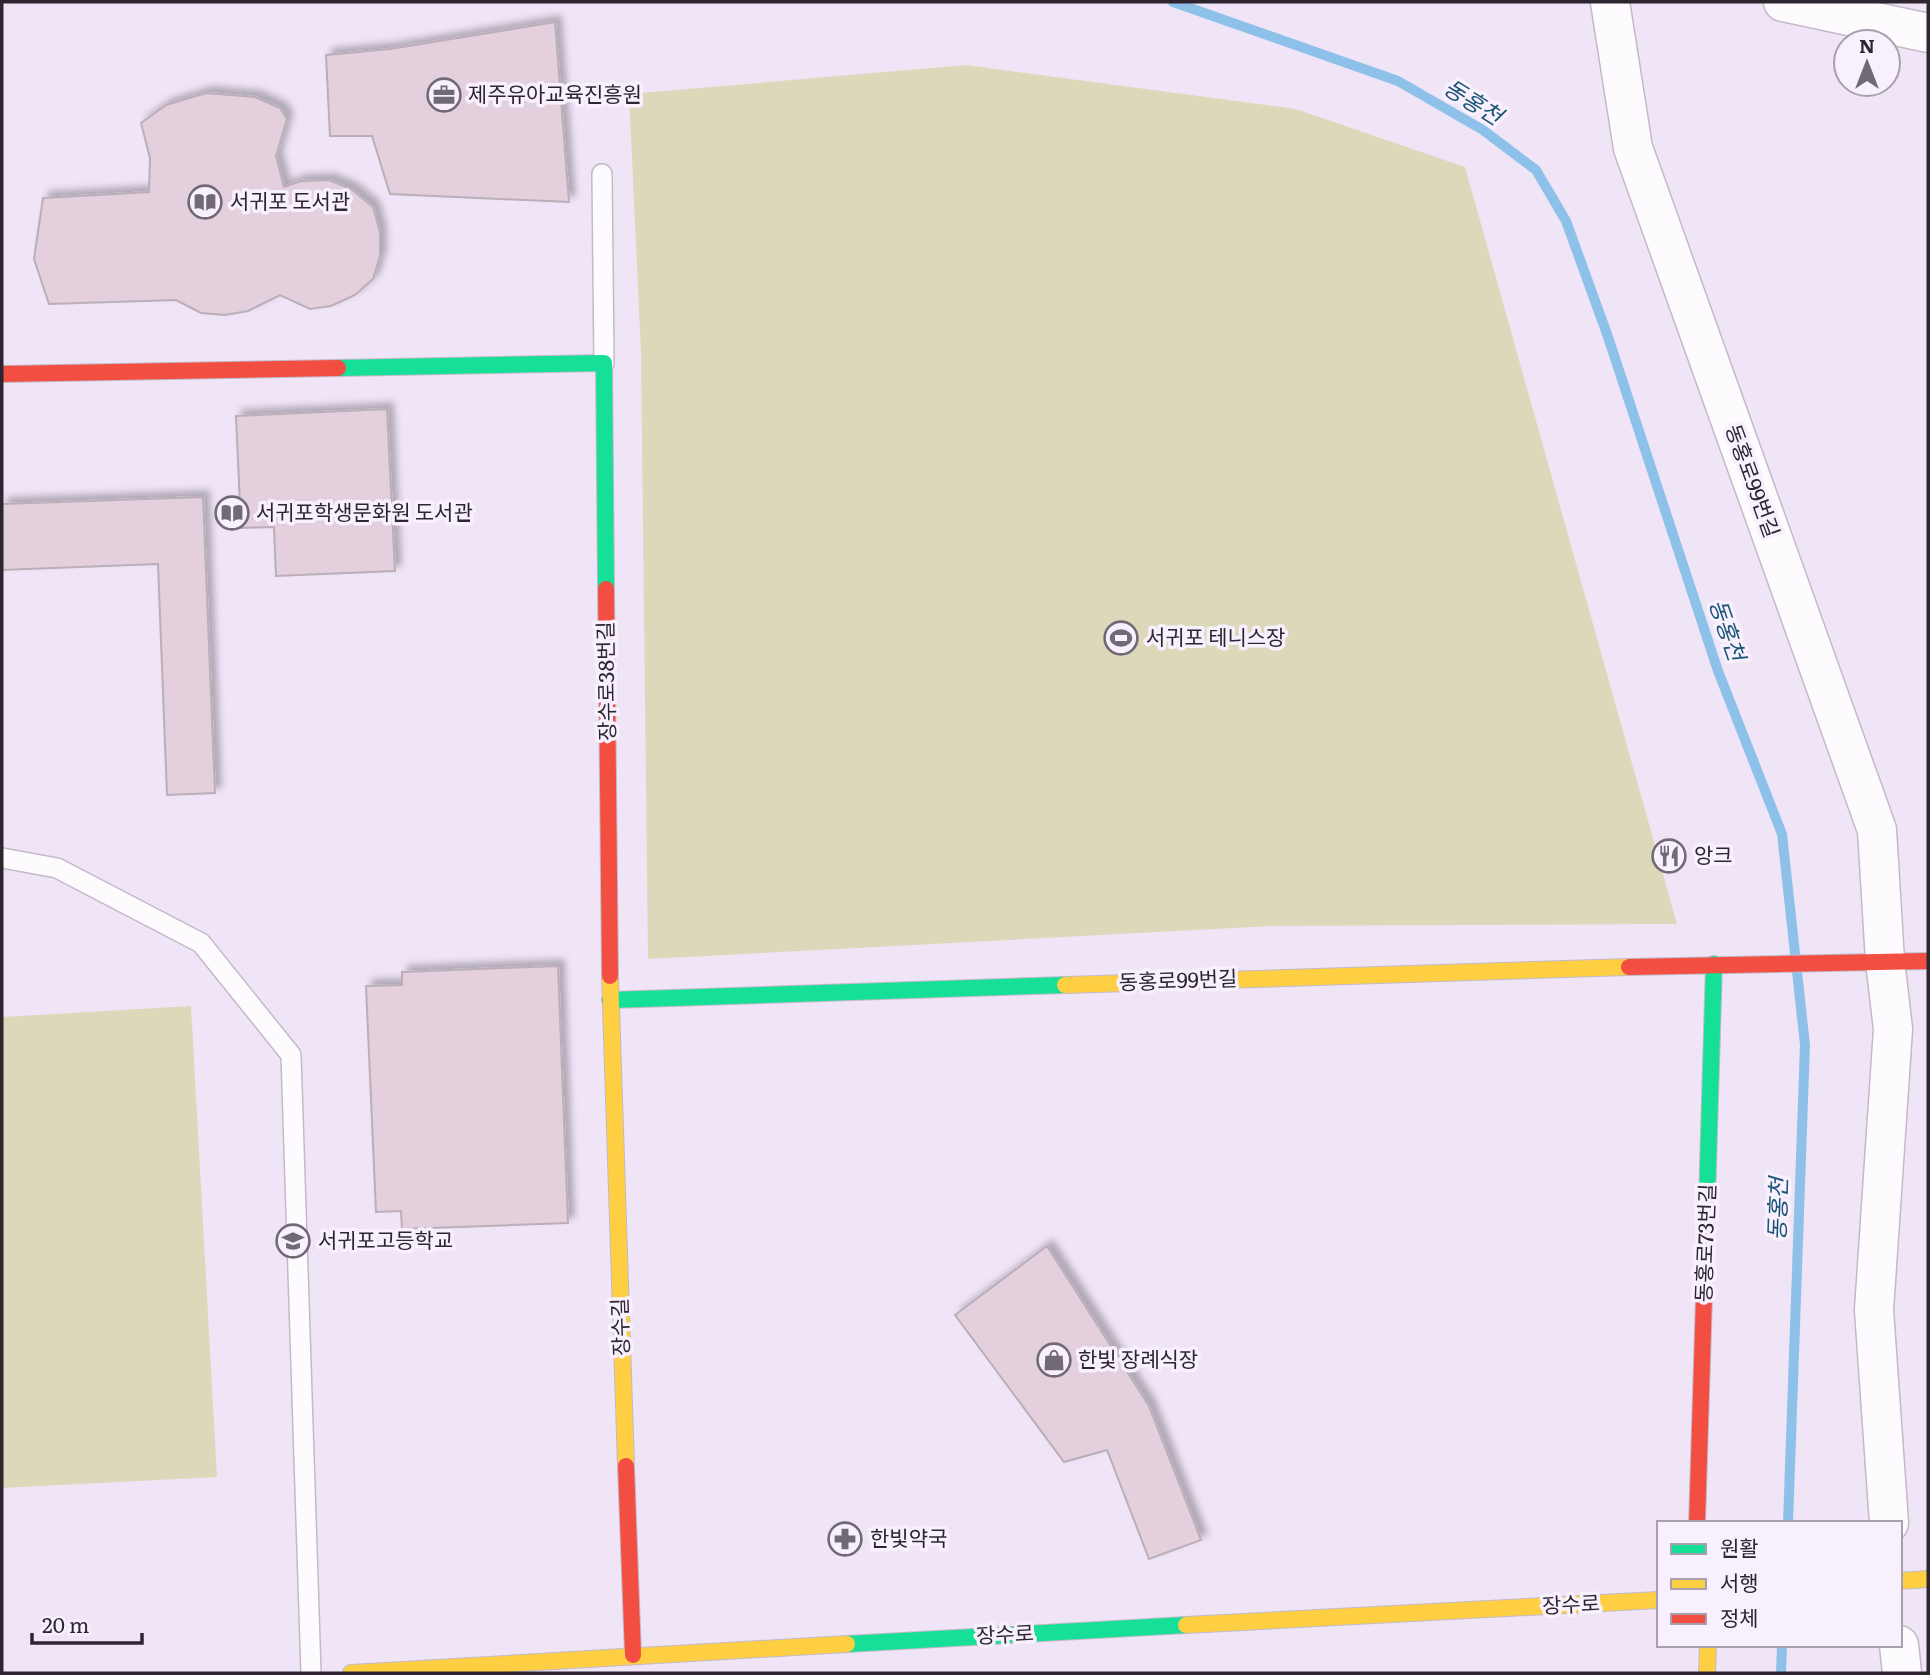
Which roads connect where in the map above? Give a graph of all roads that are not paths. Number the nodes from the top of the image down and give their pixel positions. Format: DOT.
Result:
graph roads {
  1 [pos="1610,2"];
  2 [pos="1783,2"];
  3 [pos="1928,33"];
  4 [pos="602,174"];
  5 [pos="604,363"];
  6 [pos="2,374"];
  7 [pos="2,858"];
  8 [pos="1868,961"];
  9 [pos="1928,961"];
  10 [pos="1714,964"];
  11 [pos="610,1000"];
  12 [pos="1697,1521"];
  13 [pos="1889,1521"];
  14 [pos="1928,1579"];
  15 [pos="1902,1580"];
  16 [pos="1657,1600"];
  17 [pos="1708,1647"];
  18 [pos="1899,1647"];
  19 [pos="633,1655"];
  20 [pos="311,1673"];
  21 [pos="351,1673"];
  22 [pos="1707,1673"];
  23 [pos="1902,1673"];
  1 -- 8 [label="street, 동홍로99번길"];
  2 -- 3 [label="street"];
  4 -- 5 [label="lane"];
  5 -- 6 [label="street"];
  5 -- 11 [label="street, 장수로38번길"];
  7 -- 20 [label="lane"];
  8 -- 9 [label="street"];
  8 -- 10 [label="street, 동홍로99번길"];
  8 -- 13 [label="street, 동홍로99번길"];
  10 -- 11 [label="street, 동홍로99번길"];
  10 -- 12 [label="street, 동홍로73번길"];
  11 -- 19 [label="street, 장수길"];
  14 -- 15 [label="street"];
  16 -- 19 [label="street, 장수로"];
  17 -- 22 [label="street"];
  18 -- 23 [label="street"];
  19 -- 21 [label="street, 장수로"];
}
